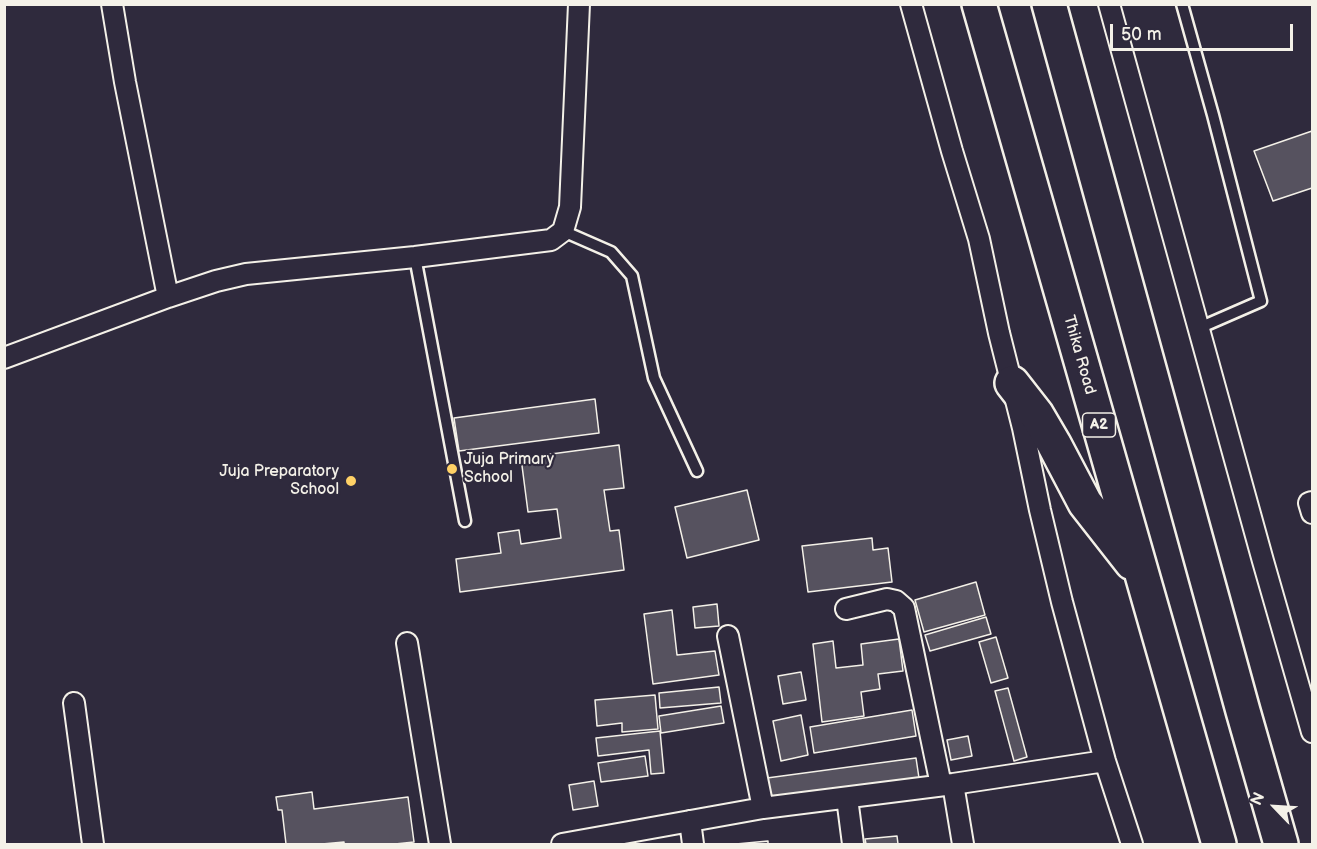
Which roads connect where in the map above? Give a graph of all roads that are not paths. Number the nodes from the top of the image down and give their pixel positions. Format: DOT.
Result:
graph roads {
  1 [pos="112,4"];
  2 [pos="579,4"];
  3 [pos="911,4"];
  4 [pos="979,4"];
  5 [pos="1049,4"];
  6 [pos="1109,4"];
  7 [pos="1182,4"];
  8 [pos="563,231"];
  9 [pos="415,257"];
  10 [pos="168,297"];
  11 [pos="1199,328"];
  12 [pos="4,358"];
  13 [pos="1012,383"];
  14 [pos="697,471"];
  15 [pos="1312,502"];
  16 [pos="1312,513"];
  17 [pos="465,521"];
  18 [pos="1142,576"];
  19 [pos="846,609"];
  20 [pos="728,636"];
  21 [pos="407,643"];
  22 [pos="1304,673"];
  23 [pos="74,703"];
  24 [pos="1312,732"];
  25 [pos="1105,761"];
  26 [pos="947,785"];
  27 [pos="847,798"];
  28 [pos="763,808"];
  29 [pos="690,821"];
  30 [pos="93,844"];
  31 [pos="440,844"];
  32 [pos="562,844"];
  33 [pos="693,844"];
  34 [pos="853,844"];
  35 [pos="963,844"];
  36 [pos="1132,844"];
  37 [pos="1219,844"];
  38 [pos="1281,844"];
  1 -- 10 [label="street"];
  2 -- 8 [label="street"];
  3 -- 13 [label="street"];
  4 -- 18 [label="highway, Thika Road / A2"];
  5 -- 38 [label="highway"];
  6 -- 11 [label="street"];
  7 -- 11 [label="lane"];
  8 -- 9 [label="street"];
  8 -- 14 [label="lane"];
  9 -- 10 [label="street"];
  9 -- 17 [label="lane"];
  10 -- 12 [label="street"];
  11 -- 22 [label="street"];
  13 -- 18 [label="highway"];
  13 -- 25 [label="street"];
  15 -- 16 [label="street"];
  18 -- 37 [label="highway, Thika Road / A2"];
  19 -- 26 [label="street"];
  20 -- 28 [label="street"];
  21 -- 31 [label="street"];
  22 -- 24 [label="street"];
  23 -- 30 [label="street"];
  25 -- 26 [label="street"];
  25 -- 36 [label="street"];
  26 -- 27 [label="street"];
  26 -- 35 [label="street"];
  27 -- 28 [label="street"];
  27 -- 34 [label="street"];
  28 -- 29 [label="street"];
  29 -- 32 [label="street"];
  29 -- 33 [label="street"];
}
